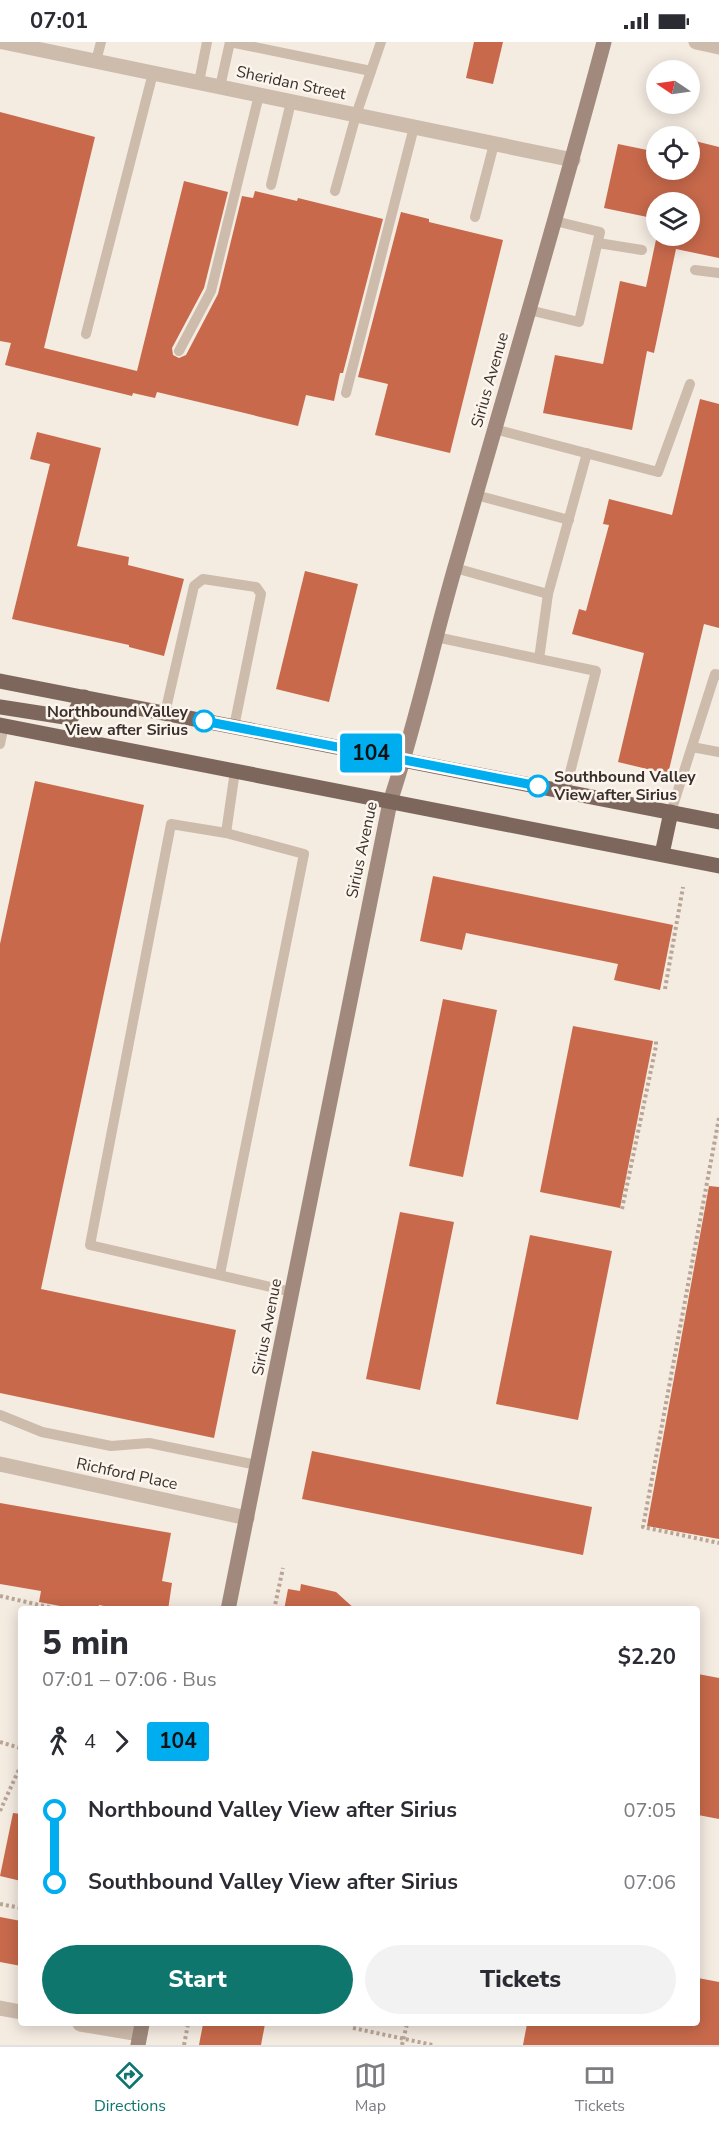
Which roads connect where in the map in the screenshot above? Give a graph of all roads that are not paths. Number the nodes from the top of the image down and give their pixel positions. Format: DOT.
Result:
graph roads {
  1 [pos="3,42"];
  2 [pos="101,42"];
  3 [pos="207,42"];
  4 [pos="381,42"];
  5 [pos="604,42"];
  6 [pos="696,42"];
  7 [pos="719,47"];
  8 [pos="96,61"];
  9 [pos="371,71"];
  10 [pos="153,73"];
  11 [pos="199,82"];
  12 [pos="220,87"];
  13 [pos="259,95"];
  14 [pos="291,102"];
  15 [pos="356,115"];
  16 [pos="414,127"];
  17 [pos="494,144"];
  18 [pos="573,160"];
  19 [pos="271,185"];
  20 [pos="335,191"];
  21 [pos="475,217"];
  22 [pos="555,221"];
  23 [pos="598,243"];
  24 [pos="642,250"];
  25 [pos="695,270"];
  26 [pos="719,273"];
  27 [pos="529,310"];
  28 [pos="86,334"];
  29 [pos="179,351"];
  30 [pos="690,384"];
  31 [pos="346,393"];
  32 [pos="494,429"];
  33 [pos="587,453"];
  34 [pos="476,495"];
  35 [pos="568,520"];
  36 [pos="454,568"];
  37 [pos="548,594"];
  38 [pos="436,637"];
  39 [pos="539,659"];
  40 [pos="719,675"];
  41 [pos="0,681"];
  42 [pos="84,697"];
  43 [pos="0,707"];
  44 [pos="165,713"];
  45 [pos="2,725"];
  46 [pos="234,727"];
  47 [pos="0,744"];
  48 [pos="692,747"];
  49 [pos="719,752"];
  50 [pos="404,760"];
  51 [pos="234,771"];
  52 [pos="565,792"];
  53 [pos="390,802"];
  54 [pos="670,812"];
  55 [pos="719,822"];
  56 [pos="226,833"];
  57 [pos="662,854"];
  58 [pos="719,866"];
  59 [pos="220,1274"];
  60 [pos="292,1292"];
  61 [pos="0,1415"];
  62 [pos="0,1464"];
  63 [pos="257,1465"];
  64 [pos="247,1518"];
  65 [pos="229,1606"];
  66 [pos="0,2008"];
  67 [pos="18,2011"];
  68 [pos="92,2026"];
  69 [pos="140,2034"];
  1 -- 8 [label="street, Sheridan Street"];
  2 -- 8 [label="lane"];
  3 -- 11 [label="lane"];
  4 -- 9 [label="lane"];
  5 -- 18 [label="street, Sirius Avenue"];
  6 -- 7 [label="street"];
  8 -- 10 [label="street, Sheridan Street"];
  9 -- 12 [label="lane"];
  9 -- 15 [label="lane"];
  10 -- 11 [label="street, Sheridan Street"];
  10 -- 28 [label="lane"];
  11 -- 12 [label="street, Sheridan Street"];
  12 -- 13 [label="street, Sheridan Street"];
  13 -- 14 [label="street, Sheridan Street"];
  13 -- 29 [label="lane"];
  14 -- 15 [label="street, Sheridan Street"];
  14 -- 19 [label="lane"];
  15 -- 16 [label="street, Sheridan Street"];
  15 -- 20 [label="lane"];
  16 -- 17 [label="street, Sheridan Street"];
  16 -- 31 [label="lane"];
  17 -- 18 [label="street, Sheridan Street"];
  17 -- 21 [label="lane"];
  18 -- 22 [label="street, Sirius Avenue"];
  22 -- 23 [label="lane"];
  22 -- 27 [label="street, Sirius Avenue"];
  23 -- 24 [label="lane"];
  23 -- 27 [label="lane"];
  25 -- 26 [label="lane"];
  27 -- 32 [label="street, Sirius Avenue"];
  30 -- 33 [label="lane"];
  32 -- 33 [label="lane"];
  32 -- 34 [label="street, Sirius Avenue"];
  33 -- 35 [label="lane"];
  34 -- 35 [label="lane"];
  34 -- 36 [label="street, Sirius Avenue"];
  35 -- 37 [label="lane"];
  36 -- 37 [label="lane"];
  36 -- 38 [label="street, Sirius Avenue"];
  37 -- 39 [label="lane"];
  38 -- 39 [label="lane"];
  38 -- 50 [label="street, Sirius Avenue"];
  39 -- 52 [label="lane"];
  40 -- 48 [label="lane"];
  41 -- 42 [label="main road"];
  42 -- 43 [label="main road"];
  42 -- 44 [label="main road"];
  44 -- 46 [label="main road"];
  44 -- 46 [label="lane"];
  45 -- 47 [label="lane"];
  45 -- 51 [label="main road"];
  46 -- 50 [label="main road"];
  48 -- 49 [label="lane"];
  48 -- 54 [label="lane"];
  50 -- 52 [label="main road"];
  50 -- 53 [label="street, Sirius Avenue"];
  51 -- 53 [label="main road"];
  51 -- 56 [label="lane"];
  52 -- 54 [label="main road"];
  53 -- 57 [label="main road"];
  53 -- 60 [label="street, Sirius Avenue"];
  54 -- 55 [label="main road"];
  54 -- 57 [label="main road"];
  56 -- 59 [label="lane"];
  56 -- 59 [label="lane"];
  57 -- 58 [label="main road"];
  59 -- 60 [label="lane"];
  60 -- 63 [label="street, Sirius Avenue"];
  61 -- 63 [label="lane"];
  62 -- 64 [label="street, Richford Place"];
  63 -- 64 [label="street, Sirius Avenue"];
  64 -- 65 [label="street, Sirius Avenue"];
  66 -- 67 [label="street"];
  68 -- 69 [label="street"];
}
